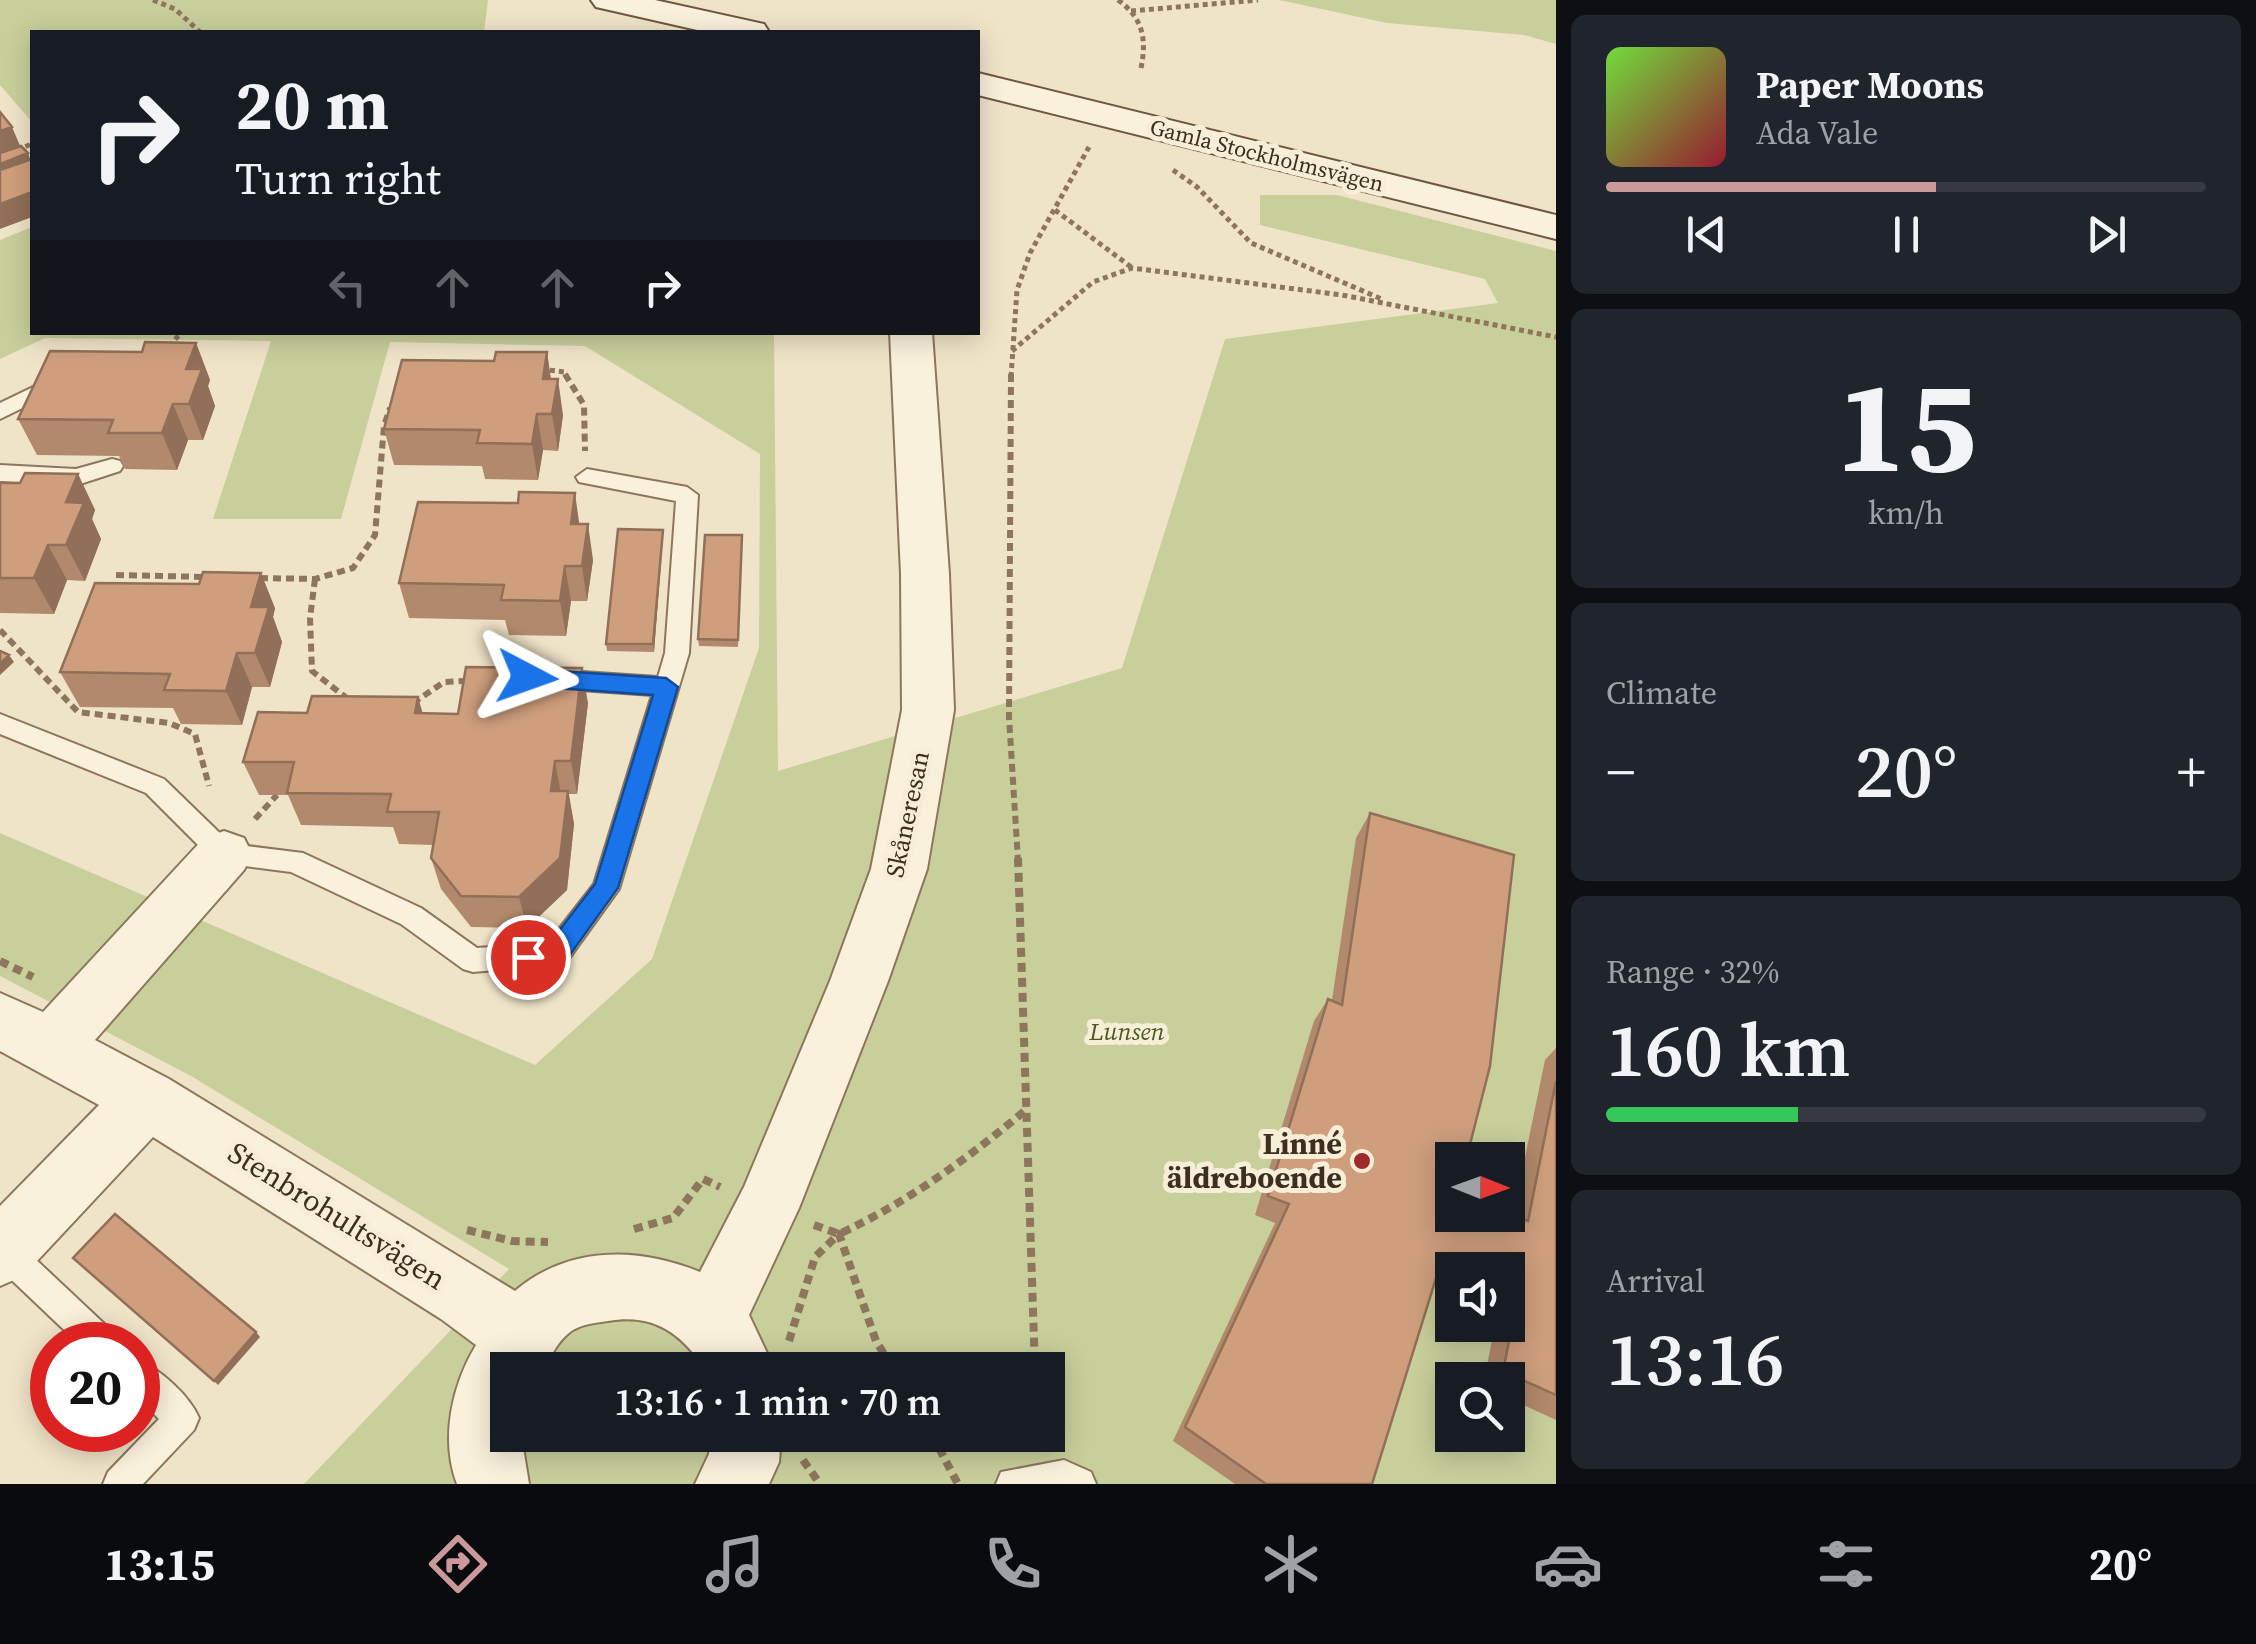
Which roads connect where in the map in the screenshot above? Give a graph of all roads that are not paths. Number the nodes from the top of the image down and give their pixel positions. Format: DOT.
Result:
graph roads {
  1 [pos="608,0"];
  2 [pos="742,30"];
  3 [pos="980,84"];
  4 [pos="1556,227"];
  5 [pos="911,335"];
  6 [pos="76,376"];
  7 [pos="0,412"];
  8 [pos="112,466"];
  9 [pos="0,474"];
  10 [pos="586,477"];
  11 [pos="527,677"];
  12 [pos="666,687"];
  13 [pos="0,724"];
  14 [pos="224,854"];
  15 [pos="46,1023"];
  16 [pos="147,1099"];
  17 [pos="2,1251"];
  18 [pos="79,1322"];
  19 [pos="523,1338"];
  20 [pos="746,1347"];
  21 [pos="160,1397"];
  22 [pos="160,1441"];
  23 [pos="150,1452"];
  24 [pos="744,1452"];
  25 [pos="120,1484"];
  26 [pos="492,1484"];
  27 [pos="732,1484"];
  28 [pos="1012,1484"];
  29 [pos="1079,1484"];
  1 -- 2 [label="main road"];
  3 -- 4 [label="main road, Gamla Stockholmsvägen"];
  5 -- 20 [label="street, Skåneresan"];
  6 -- 7 [label="lane"];
  8 -- 9 [label="lane"];
  10 -- 12 [label="lane"];
  11 -- 12 [label="lane"];
  12 -- 14 [label="lane"];
  13 -- 14 [label="lane"];
  14 -- 15 [label="street"];
  15 -- 16 [label="street, Stenbrohultsvägen"];
  16 -- 17 [label="street"];
  16 -- 19 [label="street, Stenbrohultsvägen"];
  17 -- 18 [label="lane"];
  19 -- 20 [label="street"];
  19 -- 26 [label="street"];
  21 -- 22 [label="lane"];
  23 -- 25 [label="lane"];
  24 -- 27 [label="street"];
  28 -- 29 [label="lane"];
}
